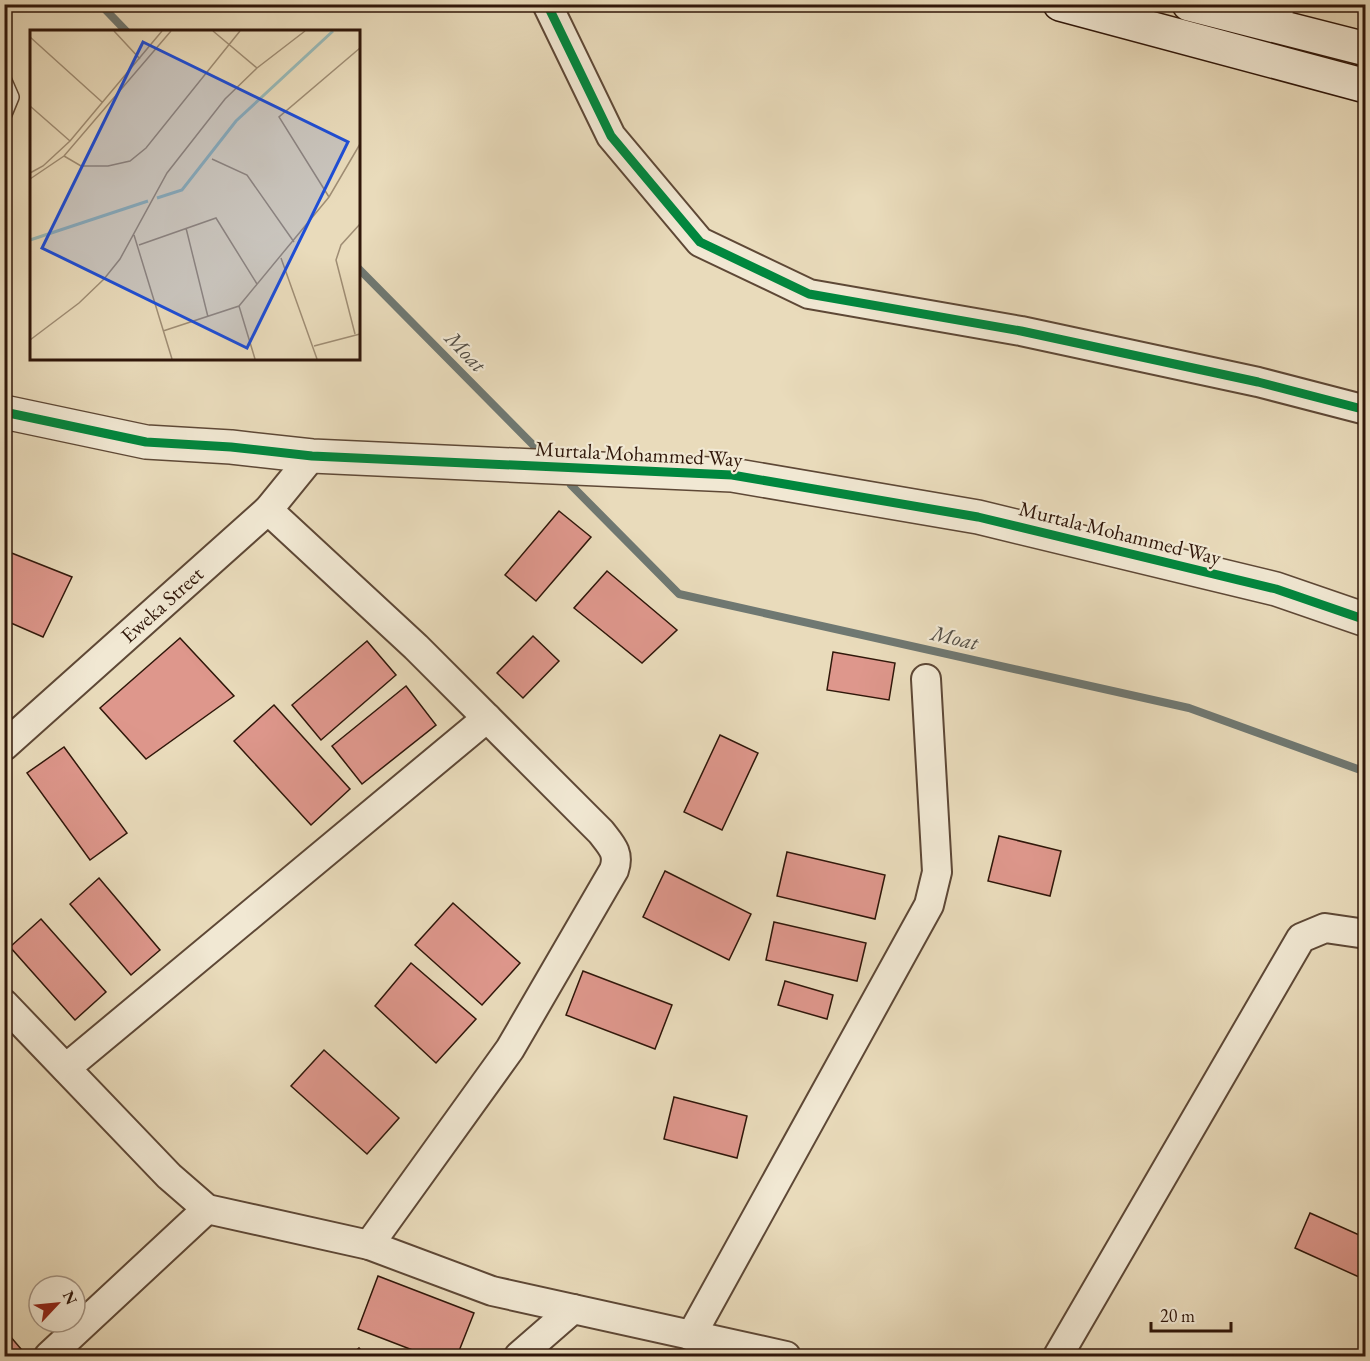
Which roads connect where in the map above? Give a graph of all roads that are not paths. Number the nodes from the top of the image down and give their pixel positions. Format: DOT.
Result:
graph roads {
  1 [pos="547,4"];
  2 [pos="1060,4"];
  3 [pos="1189,4"];
  4 [pos="1276,16"];
  5 [pos="1365,49"];
  6 [pos="4,81"];
  7 [pos="1365,86"];
  8 [pos="4,114"];
  9 [pos="1365,410"];
  10 [pos="4,412"];
  11 [pos="312,456"];
  12 [pos="268,510"];
  13 [pos="1365,620"];
  14 [pos="926,679"];
  15 [pos="487,718"];
  16 [pos="4,746"];
  17 [pos="1365,934"];
  18 [pos="4,1004"];
  19 [pos="66,1068"];
  20 [pos="207,1209"];
  21 [pos="369,1245"];
  22 [pos="573,1309"];
  23 [pos="691,1336"];
  24 [pos="49,1356"];
  25 [pos="519,1356"];
  26 [pos="786,1356"];
  27 [pos="1058,1356"];
  1 -- 9 [label="street"];
  2 -- 7 [label="street"];
  3 -- 4 [label="street"];
  4 -- 5 [label="street"];
  6 -- 8 [label="lane"];
  10 -- 11 [label="street, Murtala Mohammed Way"];
  11 -- 12 [label="street, Eweka Street"];
  11 -- 13 [label="street, Murtala Mohammed Way"];
  12 -- 15 [label="street"];
  12 -- 16 [label="street, Eweka Street"];
  14 -- 23 [label="street"];
  15 -- 19 [label="street"];
  15 -- 21 [label="street"];
  17 -- 27 [label="street"];
  18 -- 19 [label="street"];
  19 -- 20 [label="street"];
  20 -- 21 [label="street"];
  20 -- 24 [label="street"];
  21 -- 22 [label="street"];
  22 -- 23 [label="street"];
  22 -- 25 [label="street"];
  23 -- 26 [label="street"];
}
